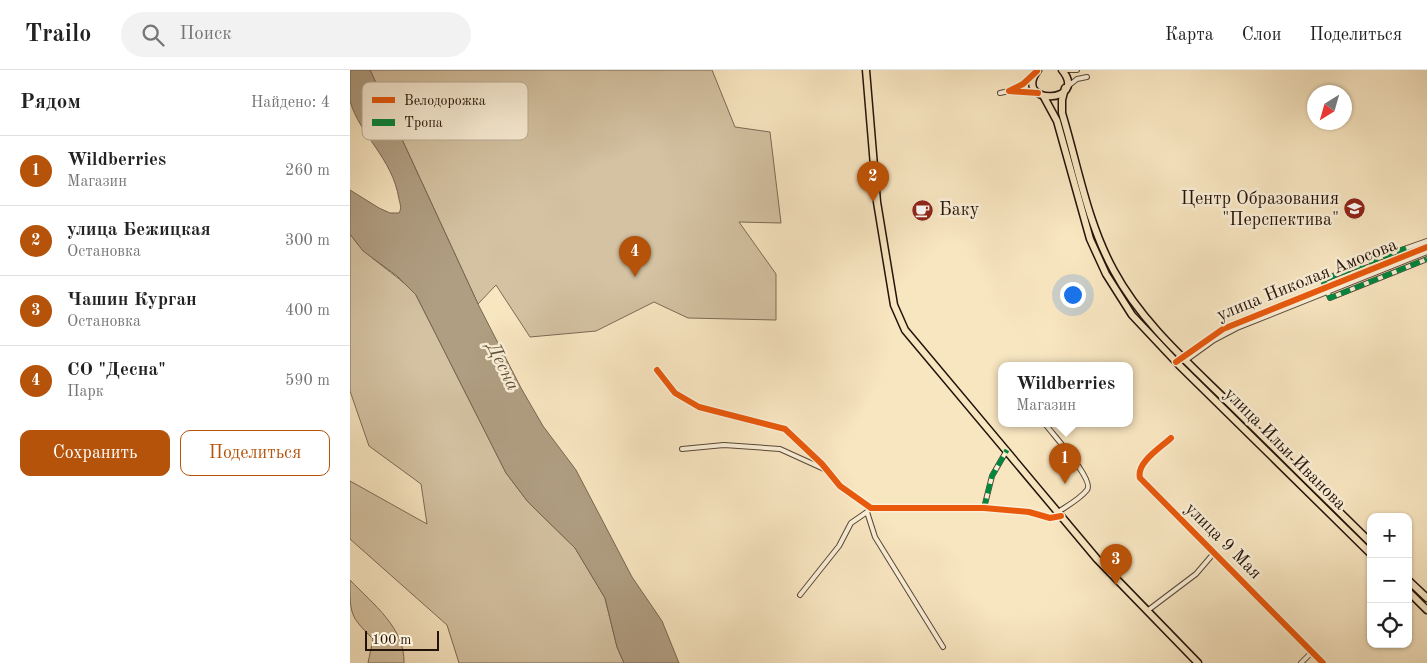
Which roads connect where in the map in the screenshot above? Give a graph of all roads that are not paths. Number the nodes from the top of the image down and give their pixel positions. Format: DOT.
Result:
graph roads {
  1 [pos="866,70"];
  2 [pos="1037,70"];
  3 [pos="1062,70"];
  4 [pos="1067,70"];
  5 [pos="1077,70"];
  6 [pos="1087,77"];
  7 [pos="1065,88"];
  8 [pos="1009,91"];
  9 [pos="1000,93"];
  10 [pos="1041,95"];
  11 [pos="1427,241"];
  12 [pos="1427,247"];
  13 [pos="1427,252"];
  14 [pos="1427,259"];
  15 [pos="1327,290"];
  16 [pos="1184,359"];
  17 [pos="1178,364"];
  18 [pos="657,370"];
  19 [pos="1048,427"];
  20 [pos="1170,438"];
  21 [pos="682,449"];
  22 [pos="1007,450"];
  23 [pos="824,469"];
  24 [pos="871,508"];
  25 [pos="984,508"];
  26 [pos="867,512"];
  27 [pos="1059,514"];
  28 [pos="1367,539"];
  29 [pos="1367,550"];
  30 [pos="1214,552"];
  31 [pos="1412,584"];
  32 [pos="800,595"];
  33 [pos="1412,595"];
  34 [pos="1427,598"];
  35 [pos="1427,610"];
  36 [pos="1148,611"];
  37 [pos="943,647"];
  38 [pos="1312,652"];
  39 [pos="1198,663"];
  40 [pos="1301,663"];
  41 [pos="1323,663"];
  1 -- 22 [label="main road"];
  2 -- 8 [label="street"];
  2 -- 10 [label="main road"];
  3 -- 7 [label="main road, улица Ильи Иванова"];
  4 -- 5 [label="street"];
  6 -- 7 [label="street"];
  7 -- 10 [label="main road"];
  7 -- 16 [label="main road, улица Ильи Иванова"];
  8 -- 9 [label="street"];
  8 -- 10 [label="street"];
  10 -- 17 [label="main road, улица Ильи Иванова"];
  11 -- 15 [label="street"];
  12 -- 15 [label="street, улица Николая Амосова"];
  13 -- 15 [label="street, улица Николая Амосова"];
  14 -- 15 [label="street"];
  15 -- 16 [label="street, улица Николая Амосова"];
  16 -- 17 [label="street, улица Николая Амосова"];
  16 -- 28 [label="main road, улица Ильи Иванова"];
  17 -- 29 [label="main road, улица Ильи Иванова"];
  18 -- 23 [label="street"];
  19 -- 27 [label="street"];
  20 -- 30 [label="street, улица 9 Мая"];
  21 -- 23 [label="street"];
  22 -- 25 [label="street"];
  22 -- 27 [label="main road"];
  23 -- 24 [label="street"];
  24 -- 25 [label="street"];
  24 -- 26 [label="street"];
  25 -- 27 [label="street"];
  26 -- 32 [label="street"];
  26 -- 37 [label="street"];
  27 -- 36 [label="main road"];
  30 -- 36 [label="street"];
  30 -- 38 [label="street, улица 9 Мая"];
  31 -- 34 [label="main road"];
  33 -- 35 [label="main road"];
  36 -- 39 [label="main road"];
  38 -- 40 [label="street"];
  38 -- 41 [label="street, улица 9 Мая"];
}
